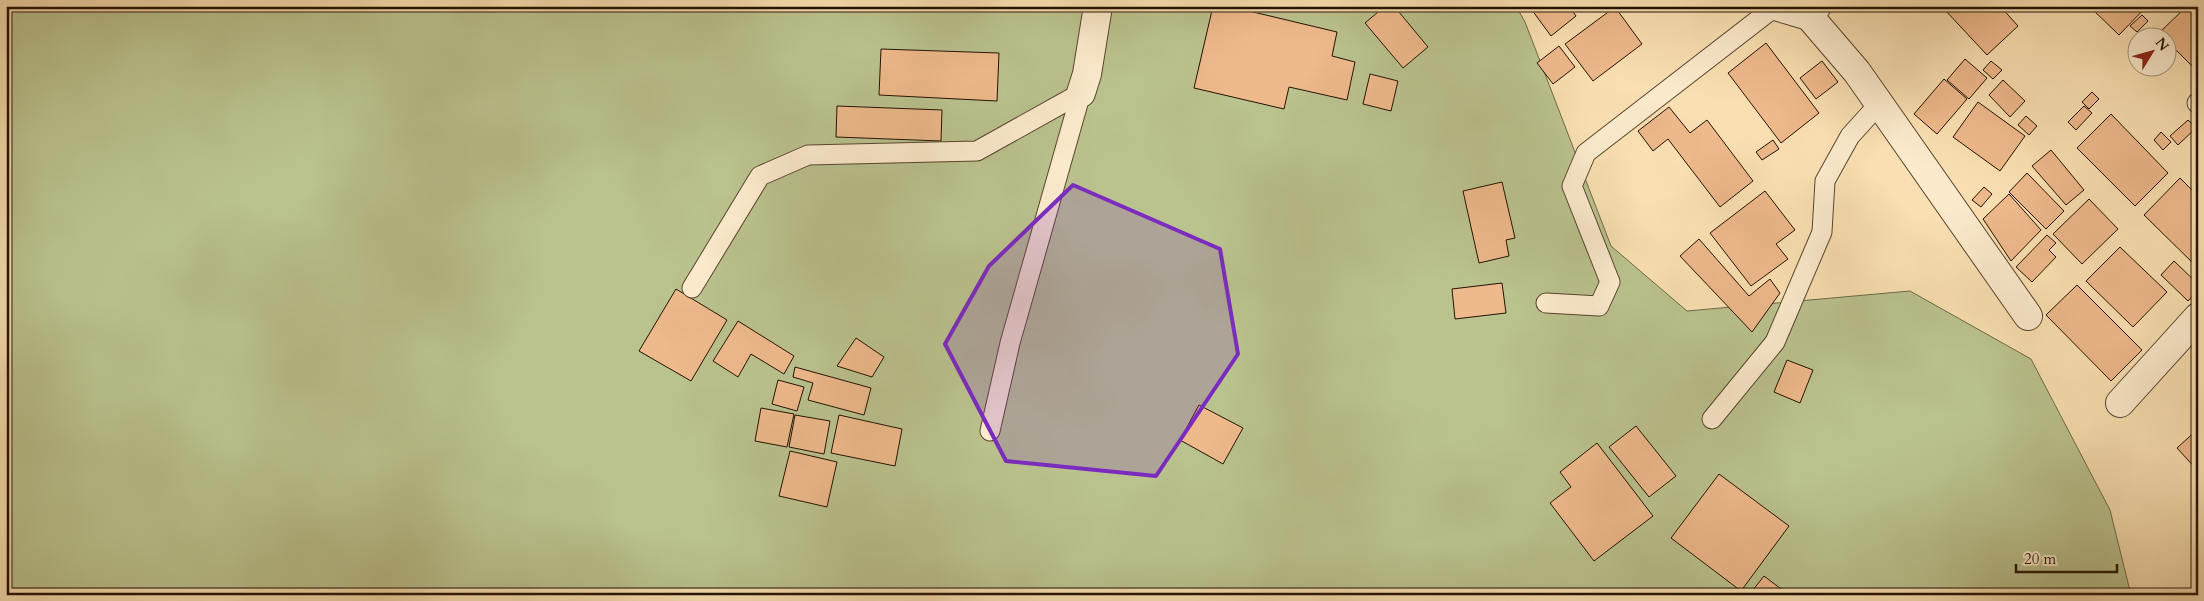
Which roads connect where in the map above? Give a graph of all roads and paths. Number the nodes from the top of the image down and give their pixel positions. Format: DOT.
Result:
graph roads {
  1 [pos="1098,6"];
  2 [pos="1776,6"];
  3 [pos="1813,11"];
  4 [pos="1081,93"];
  5 [pos="1879,104"];
  6 [pos="692,288"];
  7 [pos="1546,303"];
  8 [pos="2028,316"];
  9 [pos="2198,317"];
  10 [pos="2120,403"];
  11 [pos="1712,418"];
  12 [pos="990,431"];
  1 -- 4 [label="street"];
  2 -- 3 [label="street"];
  2 -- 7 [label="lane"];
  3 -- 5 [label="street"];
  4 -- 6 [label="lane"];
  4 -- 12 [label="lane"];
  5 -- 8 [label="street"];
  5 -- 11 [label="lane"];
  9 -- 10 [label="street"];
}
